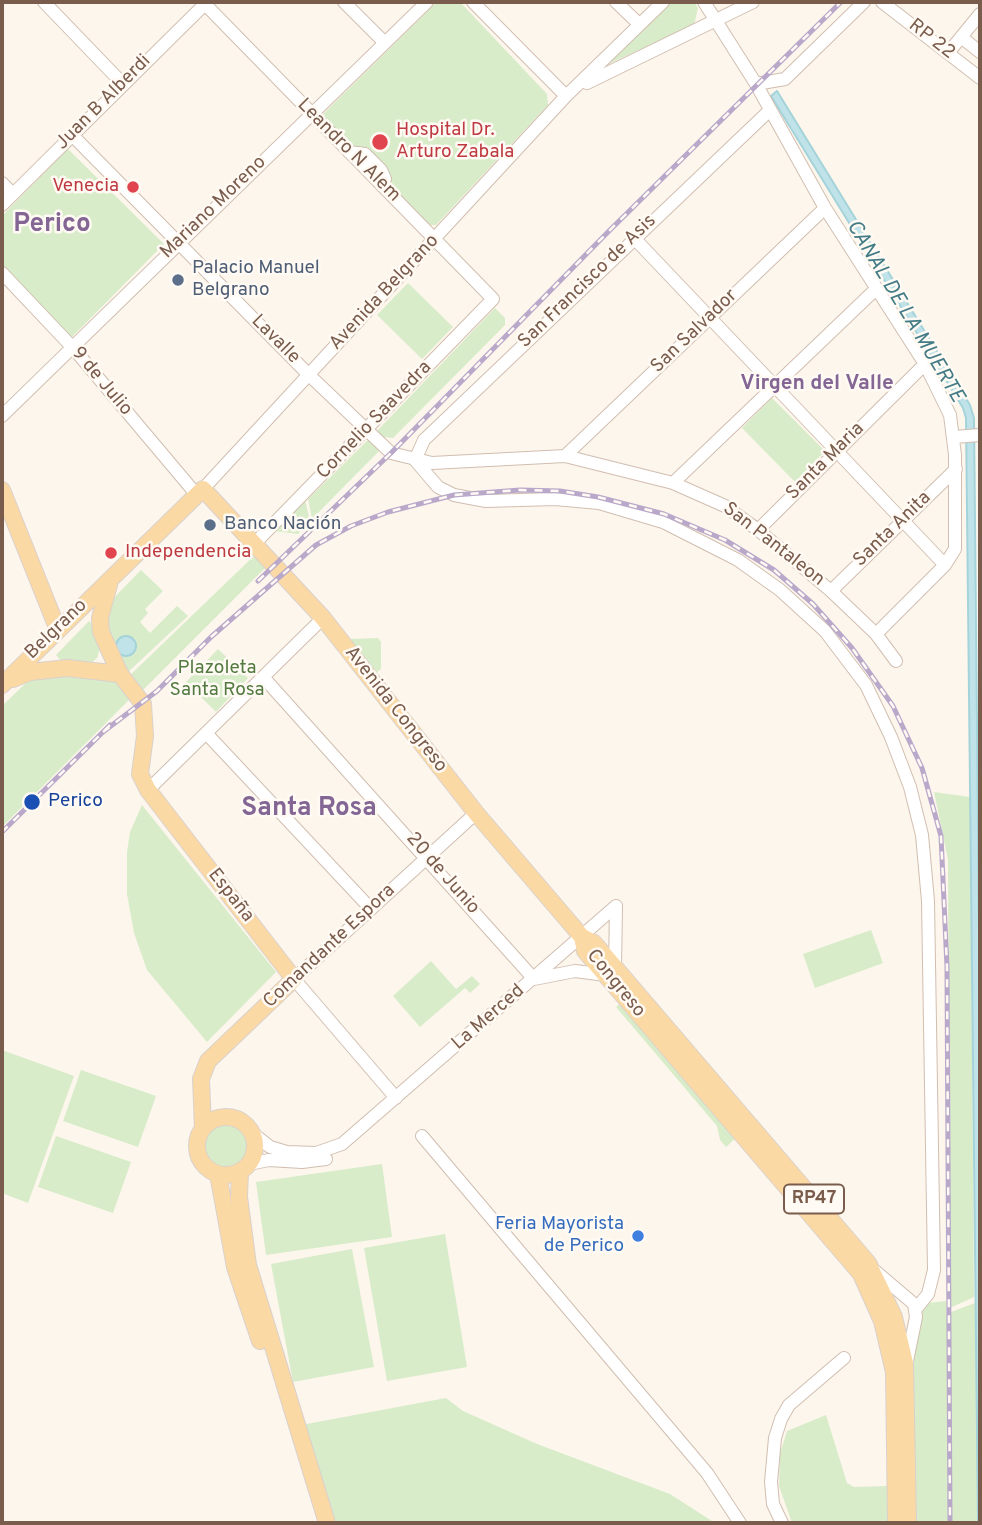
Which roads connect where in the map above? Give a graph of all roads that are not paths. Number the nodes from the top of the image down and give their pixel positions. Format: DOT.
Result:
graph roads {
  1 [pos="44,2"];
  2 [pos="205,2"];
  3 [pos="344,2"];
  4 [pos="427,2"];
  5 [pos="473,2"];
  6 [pos="616,2"];
  7 [pos="663,2"];
  8 [pos="704,2"];
  9 [pos="753,2"];
  10 [pos="864,2"];
  11 [pos="882,2"];
  12 [pos="980,14"];
  13 [pos="715,20"];
  14 [pos="639,24"];
  15 [pos="961,37"];
  16 [pos="384,42"];
  17 [pos="980,52"];
  18 [pos="948,53"];
  19 [pos="980,78"];
  20 [pos="122,83"];
  21 [pos="756,84"];
  22 [pos="566,96"];
  23 [pos="770,110"];
  24 [pos="311,114"];
  25 [pos="72,135"];
  26 [pos="2,183"];
  27 [pos="13,194"];
  28 [pos="2,205"];
  29 [pos="825,208"];
  30 [pos="635,238"];
  31 [pos="436,239"];
  32 [pos="178,242"];
  33 [pos="2,273"];
  34 [pos="876,289"];
  35 [pos="493,299"];
  36 [pos="710,317"];
  37 [pos="74,349"];
  38 [pos="925,364"];
  39 [pos="308,374"];
  40 [pos="775,385"];
  41 [pos="2,416"];
  42 [pos="366,432"];
  43 [pos="980,435"];
  44 [pos="958,436"];
  45 [pos="838,450"];
  46 [pos="391,453"];
  47 [pos="565,456"];
  48 [pos="415,460"];
  49 [pos="956,470"];
  50 [pos="673,483"];
  51 [pos="2,490"];
  52 [pos="200,492"];
  53 [pos="903,520"];
  54 [pos="758,530"];
  55 [pos="256,542"];
  56 [pos="945,565"];
  57 [pos="110,579"];
  58 [pos="831,591"];
  59 [pos="71,618"];
  60 [pos="323,618"];
  61 [pos="55,633"];
  62 [pos="876,634"];
  63 [pos="102,636"];
  64 [pos="896,661"];
  65 [pos="74,668"];
  66 [pos="120,674"];
  67 [pos="264,678"];
  68 [pos="3,684"];
  69 [pos="206,733"];
  70 [pos="148,790"];
  71 [pos="476,813"];
  72 [pos="428,857"];
  73 [pos="371,909"];
  74 [pos="582,937"];
  75 [pos="610,971"];
  76 [pos="294,979"];
  77 [pos="534,979"];
  78 [pos="202,1090"];
  79 [pos="397,1098"];
  80 [pos="228,1117"];
  81 [pos="203,1128"];
  82 [pos="251,1132"];
  83 [pos="422,1136"];
  84 [pos="244,1168"];
  85 [pos="218,1174"];
  86 [pos="872,1268"];
  87 [pos="916,1309"];
  88 [pos="844,1358"];
  89 [pos="906,1372"];
  90 [pos="318,1523"];
  91 [pos="327,1523"];
  92 [pos="740,1523"];
  93 [pos="782,1523"];
  94 [pos="896,1523"];
  95 [pos="908,1523"];
  1 -- 20 [label="street"];
  2 -- 20 [label="street, Juan B Alberdi"];
  2 -- 24 [label="street, Leandro N Alem"];
  3 -- 16 [label="street"];
  4 -- 16 [label="street, Mariano Moreno"];
  5 -- 22 [label="street"];
  6 -- 14 [label="street"];
  7 -- 14 [label="street"];
  8 -- 13 [label="street"];
  9 -- 13 [label="street"];
  10 -- 21 [label="street"];
  11 -- 18 [label="street, RP 22"];
  12 -- 15 [label="street"];
  13 -- 21 [label="street"];
  13 -- 22 [label="street"];
  14 -- 22 [label="street"];
  15 -- 17 [label="street"];
  15 -- 18 [label="street"];
  16 -- 24 [label="street, Mariano Moreno"];
  18 -- 19 [label="street, RP 22"];
  20 -- 25 [label="street, Juan B Alberdi"];
  21 -- 23 [label="street"];
  22 -- 31 [label="street, Avenida Belgrano"];
  23 -- 29 [label="street"];
  23 -- 30 [label="street, San Francisco de Asis"];
  24 -- 31 [label="street, Leandro N Alem"];
  24 -- 32 [label="street, Mariano Moreno"];
  25 -- 27 [label="street, Juan B Alberdi"];
  25 -- 32 [label="street, Lavalle"];
  26 -- 27 [label="street"];
  27 -- 28 [label="street, Juan B Alberdi"];
  29 -- 34 [label="street"];
  29 -- 36 [label="street, San Salvador"];
  30 -- 36 [label="street"];
  30 -- 48 [label="street, San Francisco de Asis"];
  31 -- 35 [label="street, Leandro N Alem"];
  31 -- 39 [label="street, Avenida Belgrano"];
  32 -- 37 [label="street, Mariano Moreno"];
  32 -- 39 [label="street, Lavalle"];
  33 -- 37 [label="street, 9 de Julio"];
  34 -- 38 [label="street"];
  34 -- 40 [label="street"];
  35 -- 42 [label="street, Cornelio Saavedra"];
  36 -- 40 [label="street"];
  36 -- 47 [label="street, San Salvador"];
  37 -- 41 [label="street, Mariano Moreno"];
  37 -- 52 [label="street, 9 de Julio"];
  38 -- 44 [label="street"];
  38 -- 45 [label="street, Santa Maria"];
  39 -- 42 [label="street, Lavalle"];
  39 -- 52 [label="street, Avenida Belgrano"];
  40 -- 45 [label="street"];
  40 -- 50 [label="street"];
  42 -- 46 [label="street, Lavalle"];
  42 -- 55 [label="street, Cornelio Saavedra"];
  43 -- 44 [label="street"];
  44 -- 49 [label="street"];
  45 -- 53 [label="street"];
  45 -- 54 [label="street, Santa Maria"];
  46 -- 48 [label="street, San Pantaleon"];
  47 -- 48 [label="street, San Pantaleon"];
  47 -- 50 [label="street, San Pantaleon"];
  48 -- 87 [label="street"];
  49 -- 53 [label="street, Santa Anita"];
  49 -- 56 [label="street"];
  50 -- 54 [label="street, San Pantaleon"];
  51 -- 61 [label="main road"];
  52 -- 55 [label="main road, Avenida Congreso / RP47"];
  52 -- 57 [label="main road, Belgrano"];
  53 -- 56 [label="street"];
  53 -- 58 [label="street, Santa Anita"];
  54 -- 58 [label="street, San Pantaleon"];
  55 -- 60 [label="main road, Avenida Congreso / RP47"];
  56 -- 62 [label="street"];
  57 -- 59 [label="main road, Belgrano"];
  57 -- 63 [label="main road, Belgrano"];
  58 -- 62 [label="street, San Pantaleon"];
  59 -- 61 [label="main road, Belgrano"];
  59 -- 63 [label="main road"];
  60 -- 67 [label="street"];
  60 -- 71 [label="main road, Avenida Congreso / RP47"];
  61 -- 65 [label="main road"];
  61 -- 68 [label="main road, Belgrano"];
  62 -- 64 [label="street, San Pantaleon"];
  63 -- 65 [label="main road"];
  63 -- 66 [label="main road, Belgrano"];
  65 -- 66 [label="main road, Belgrano"];
  65 -- 68 [label="main road, Belgrano"];
  66 -- 70 [label="main road, España"];
  67 -- 69 [label="street"];
  67 -- 72 [label="street, 20 de Junio"];
  69 -- 70 [label="street"];
  69 -- 73 [label="street"];
  70 -- 76 [label="main road, España"];
  71 -- 72 [label="street, Comandante Espora"];
  71 -- 74 [label="main road, Avenida Congreso / RP47"];
  72 -- 73 [label="street, Comandante Espora"];
  72 -- 77 [label="street, 20 de Junio"];
  73 -- 76 [label="street, Comandante Espora"];
  74 -- 75 [label="main road, Congreso / RP47"];
  74 -- 75 [label="street, La Merced"];
  74 -- 77 [label="street, La Merced"];
  75 -- 77 [label="street"];
  75 -- 86 [label="main road, Congreso / RP47"];
  75 -- 94 [label="main road, Congreso / RP47"];
  76 -- 78 [label="main road, Comandante Espora"];
  76 -- 79 [label="street, España"];
  77 -- 79 [label="street, La Merced"];
  78 -- 80 [label="main road"];
  78 -- 81 [label="main road, Comandante Espora"];
  79 -- 82 [label="street"];
  79 -- 84 [label="street"];
  80 -- 81 [label="main road"];
  80 -- 82 [label="main road"];
  81 -- 85 [label="main road"];
  82 -- 84 [label="main road"];
  83 -- 92 [label="street"];
  84 -- 85 [label="main road"];
  84 -- 91 [label="main road"];
  85 -- 90 [label="main road"];
  86 -- 87 [label="street"];
  86 -- 89 [label="main road, Congreso / RP47"];
  87 -- 89 [label="street"];
  88 -- 93 [label="street"];
  89 -- 95 [label="main road, Congreso / RP47"];
}
